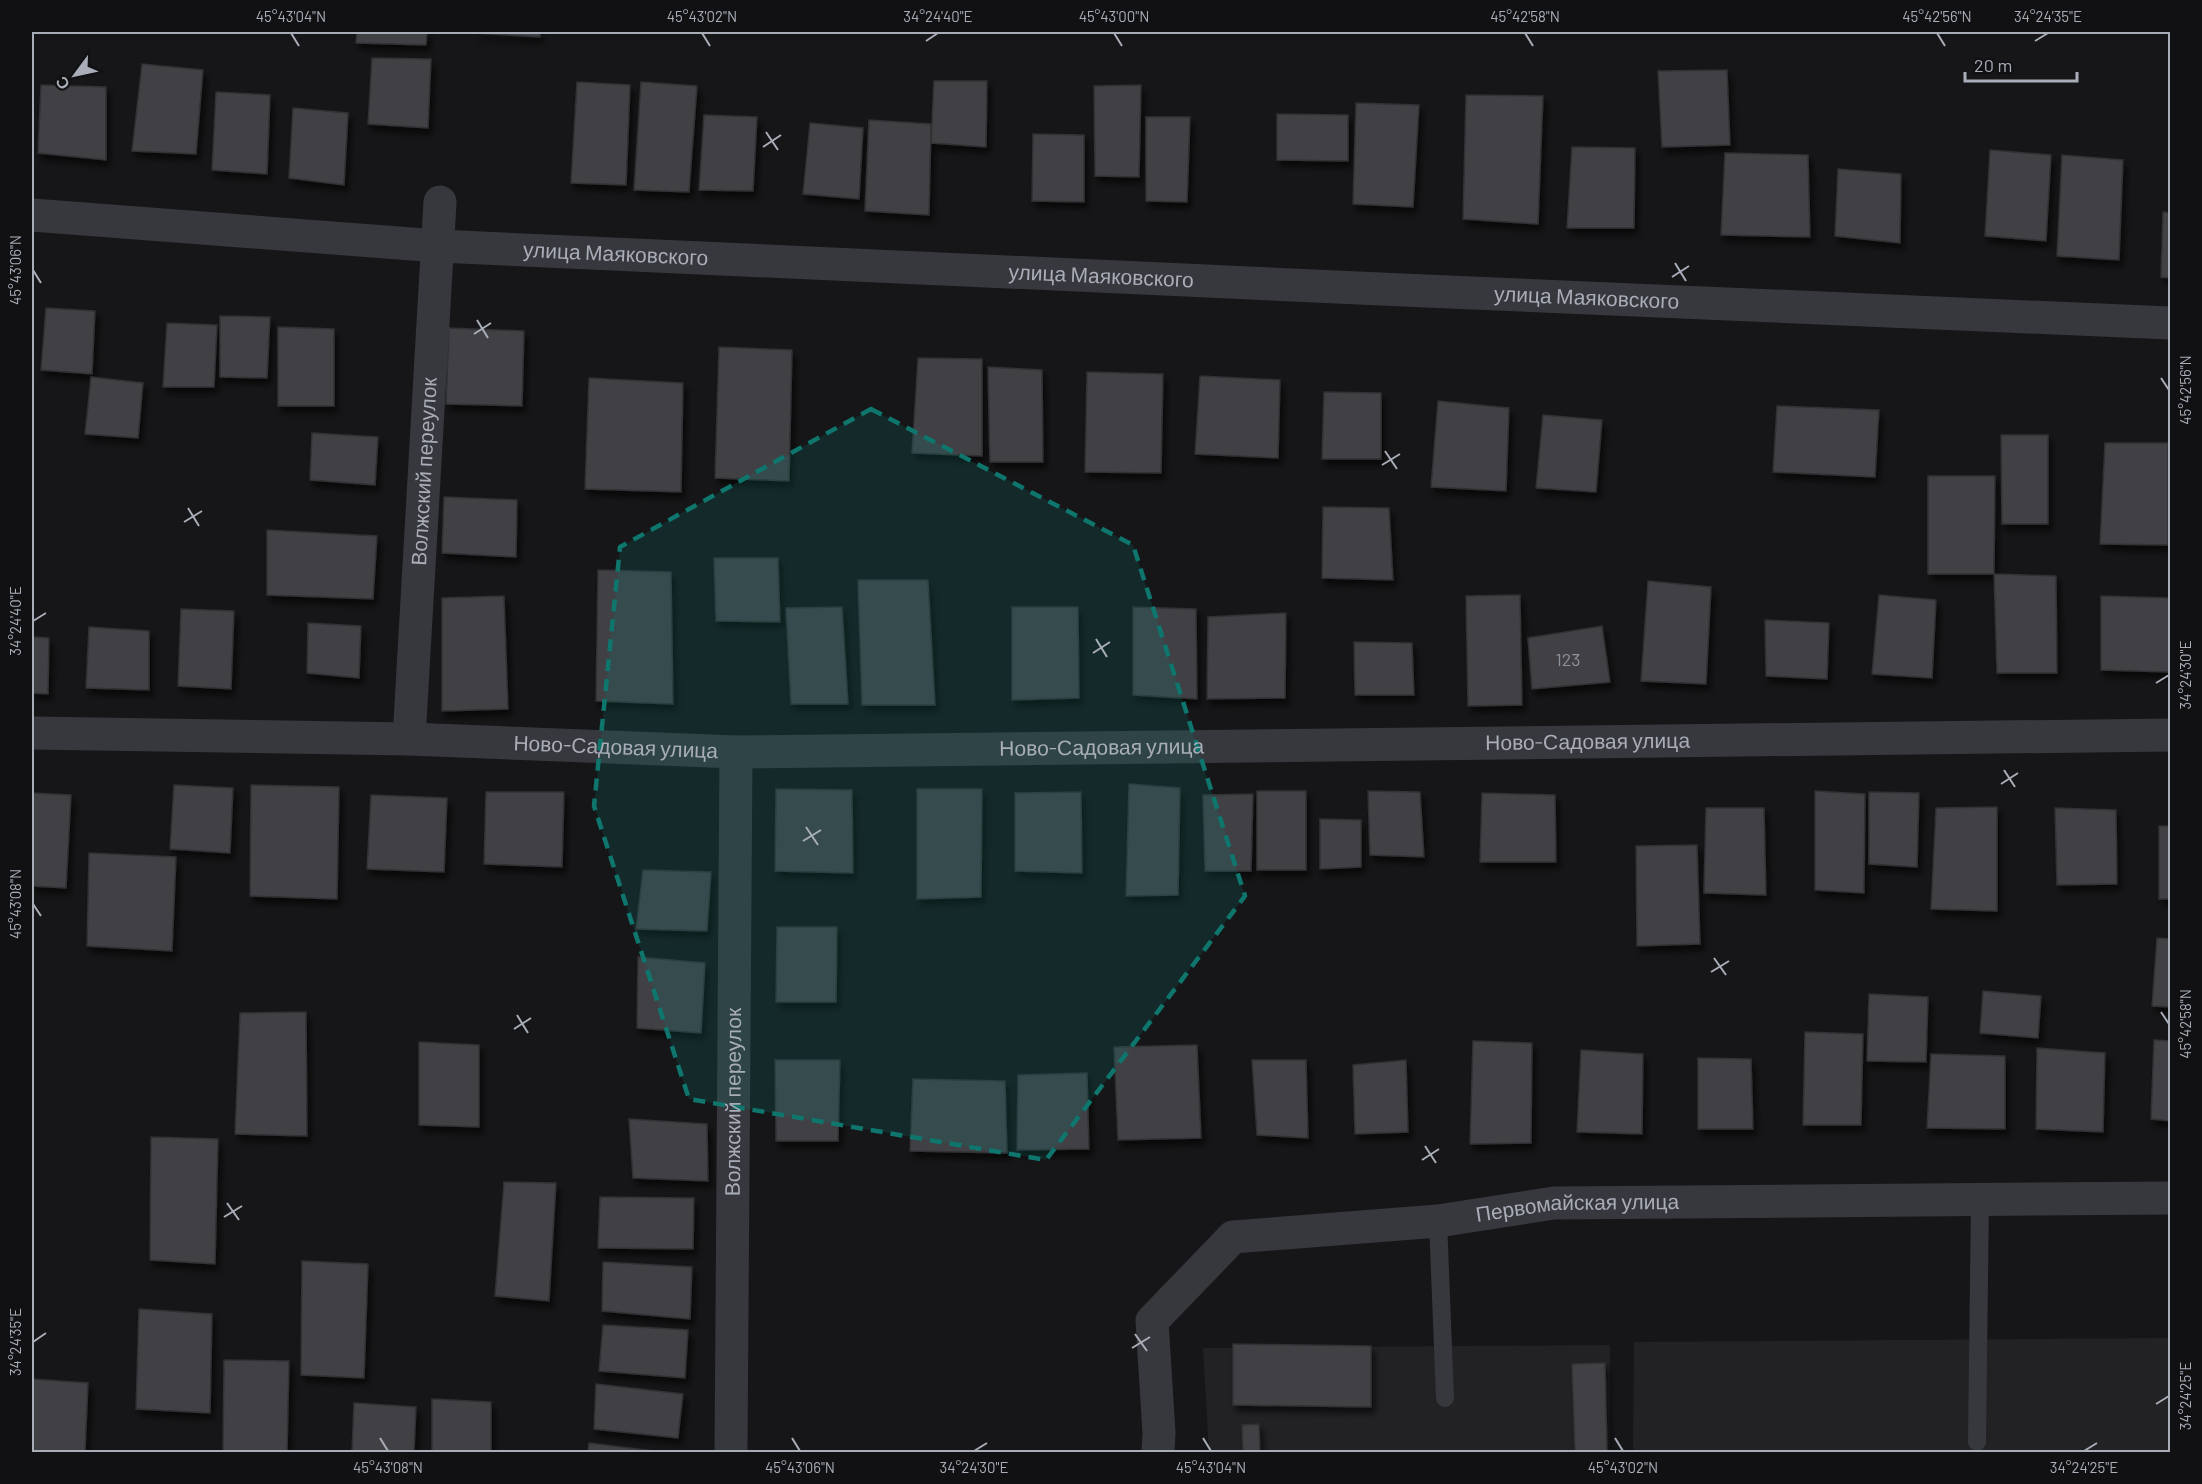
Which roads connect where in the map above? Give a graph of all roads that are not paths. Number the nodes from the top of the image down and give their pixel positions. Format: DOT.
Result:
graph roads {
  1 [pos="440,202"];
  2 [pos="32,215"];
  3 [pos="438,246"];
  4 [pos="2170,323"];
  5 [pos="32,733"];
  6 [pos="2170,735"];
  7 [pos="409,739"];
  8 [pos="736,752"];
  9 [pos="2170,1198"];
  10 [pos="1980,1199"];
  11 [pos="1438,1221"];
  12 [pos="1445,1398"];
  13 [pos="1977,1442"];
  14 [pos="731,1452"];
  15 [pos="1158,1452"];
  1 -- 3 [label="street, Волжский переулок"];
  2 -- 3 [label="street, улица Маяковского"];
  3 -- 4 [label="street, улица Маяковского"];
  3 -- 7 [label="street, Волжский переулок"];
  5 -- 7 [label="street, Ново-Садовая улица"];
  6 -- 8 [label="street, Ново-Садовая улица"];
  7 -- 8 [label="street, Ново-Садовая улица"];
  8 -- 14 [label="street, Волжский переулок"];
  9 -- 10 [label="street, Первомайская улица"];
  10 -- 11 [label="street, Первомайская улица"];
  10 -- 13 [label="lane"];
  11 -- 12 [label="lane"];
  11 -- 15 [label="street, Первомайская улица"];
}
